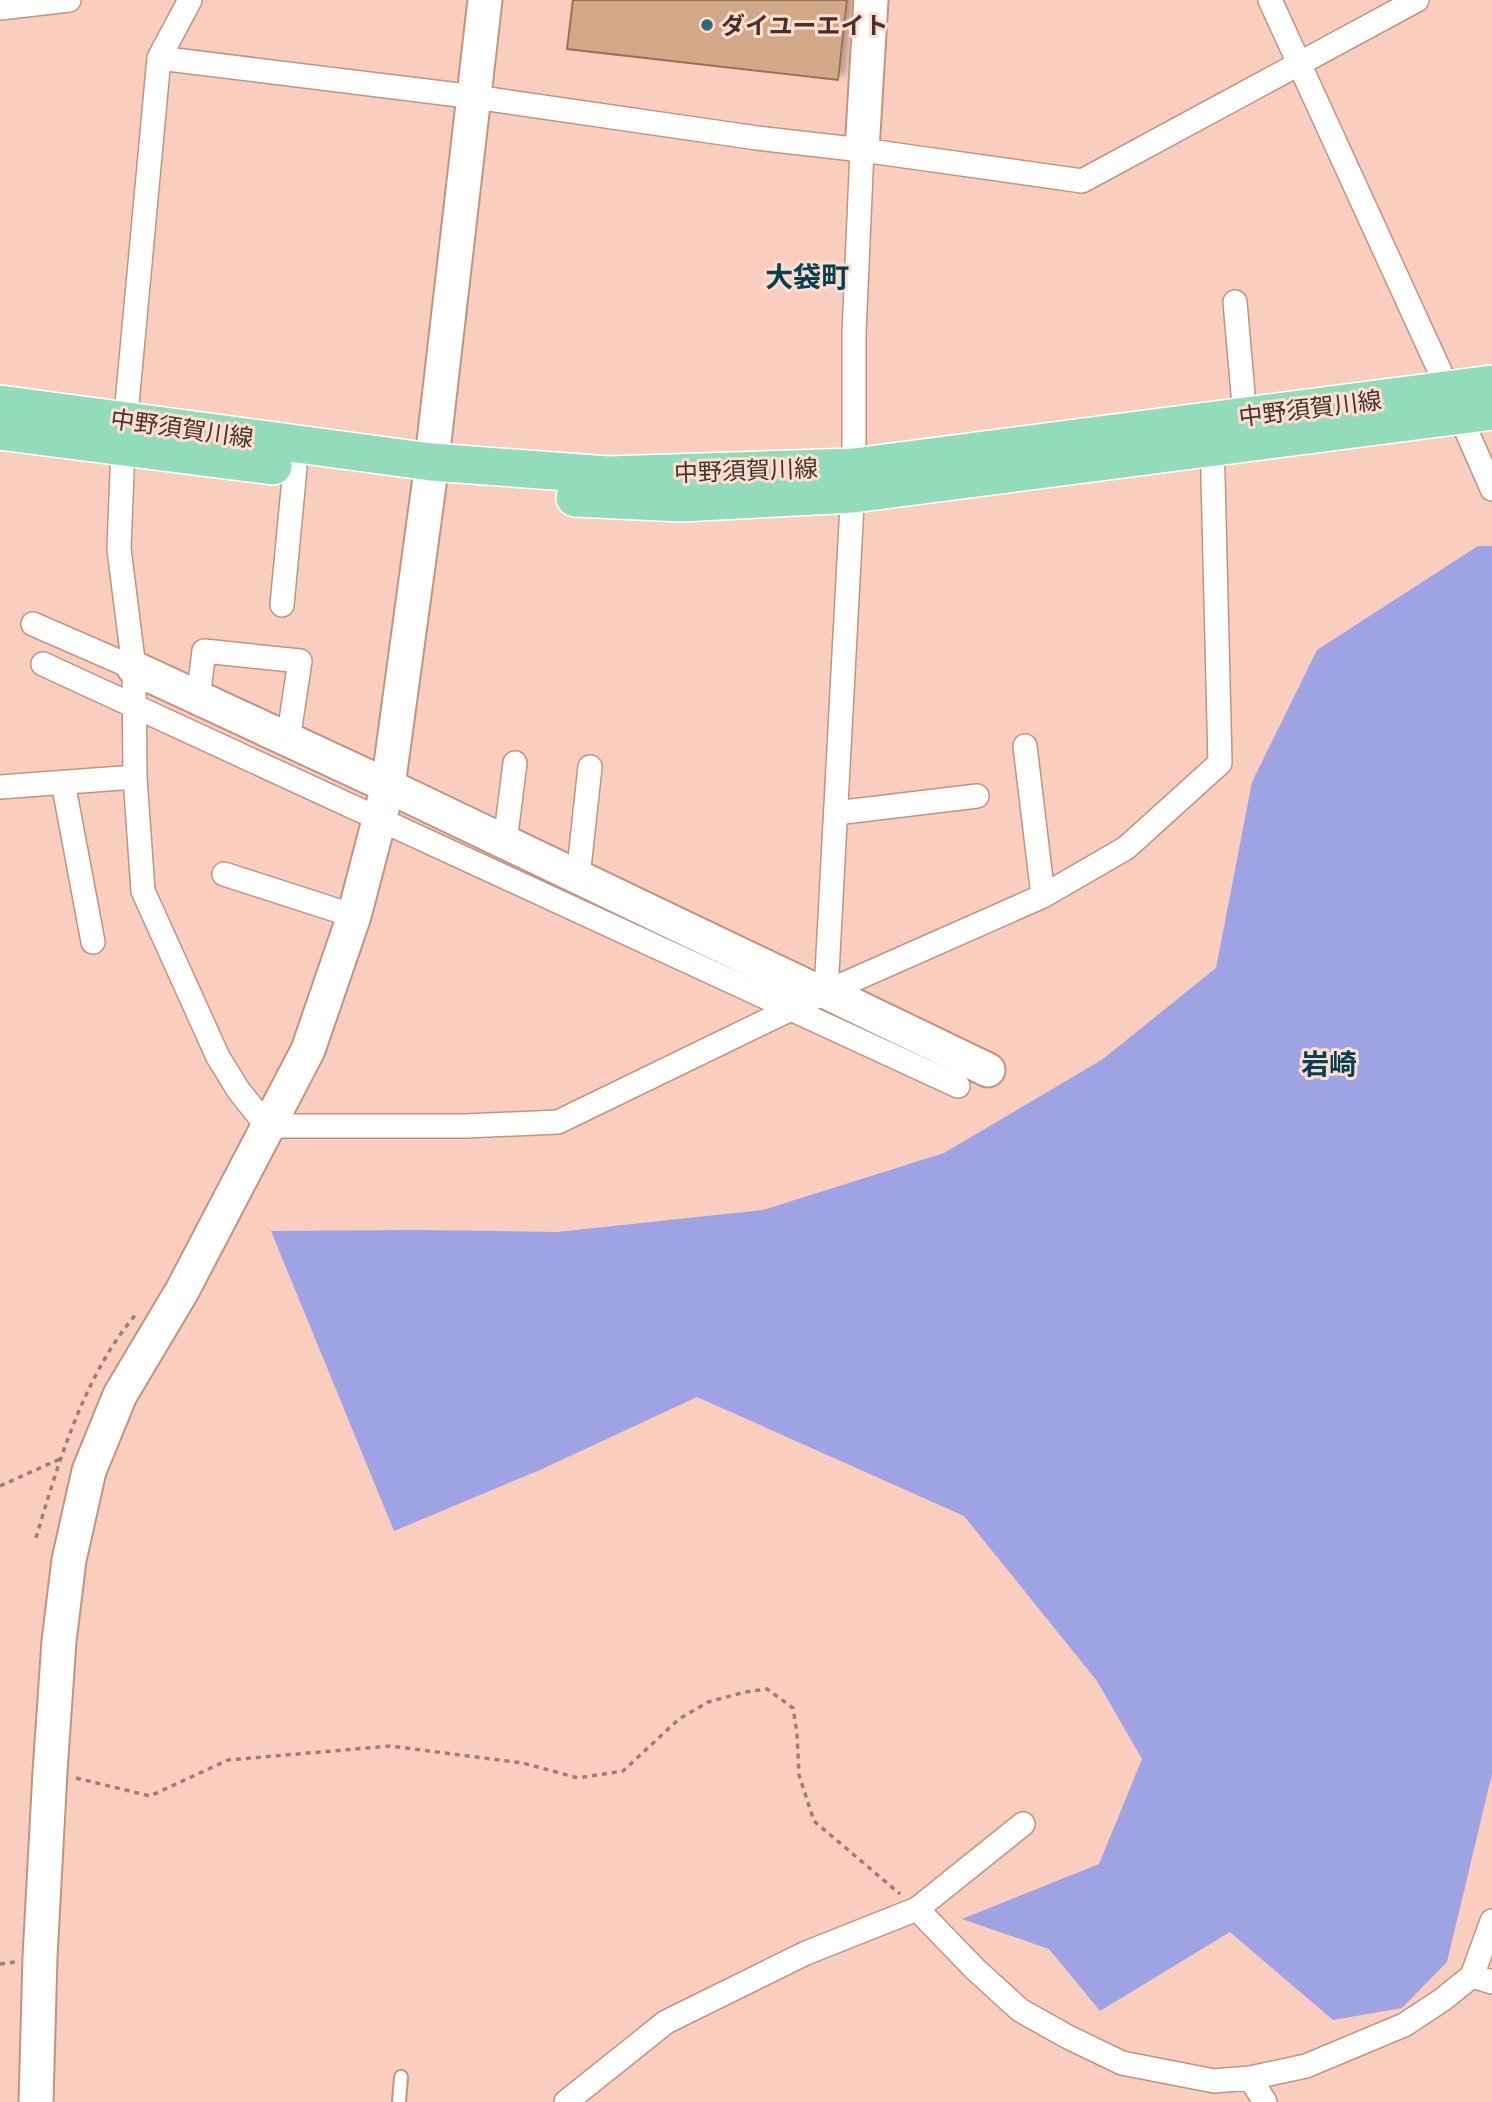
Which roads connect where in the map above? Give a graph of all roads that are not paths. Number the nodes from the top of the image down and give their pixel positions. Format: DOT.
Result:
graph roads {
  1 [pos="69,0"];
  2 [pos="485,0"];
  3 [pos="870,0"];
  4 [pos="1270,0"];
  5 [pos="1417,0"];
  6 [pos="183,2"];
  7 [pos="0,8"];
  8 [pos="159,58"];
  9 [pos="1299,62"];
  10 [pos="475,97"];
  11 [pos="862,150"];
  12 [pos="1235,302"];
  13 [pos="1492,384"];
  14 [pos="0,404"];
  15 [pos="1467,406"];
  16 [pos="1223,428"];
  17 [pos="0,431"];
  18 [pos="124,433"];
  19 [pos="295,468"];
  20 [pos="430,474"];
  21 [pos="854,480"];
  22 [pos="1492,489"];
  23 [pos="282,605"];
  24 [pos="33,624"];
  25 [pos="43,664"];
  26 [pos="134,668"];
  27 [pos="198,698"];
  28 [pos="134,706"];
  29 [pos="288,740"];
  30 [pos="1025,746"];
  31 [pos="515,762"];
  32 [pos="590,767"];
  33 [pos="135,777"];
  34 [pos="63,782"];
  35 [pos="388,786"];
  36 [pos="0,787"];
  37 [pos="977,796"];
  38 [pos="836,813"];
  39 [pos="380,819"];
  40 [pos="505,842"];
  41 [pos="225,874"];
  42 [pos="578,877"];
  43 [pos="1043,896"];
  44 [pos="354,916"];
  45 [pos="93,942"];
  46 [pos="826,992"];
  47 [pos="789,1010"];
  48 [pos="988,1070"];
  49 [pos="958,1086"];
  50 [pos="267,1126"];
  51 [pos="1023,1824"];
  52 [pos="917,1909"];
  53 [pos="1492,1921"];
  54 [pos="1482,1979"];
  55 [pos="401,2077"];
  56 [pos="1250,2078"];
  57 [pos="36,2102"];
  58 [pos="399,2102"];
  59 [pos="566,2102"];
  60 [pos="1265,2102"];
  1 -- 7 [label="street"];
  2 -- 10 [label="street"];
  3 -- 11 [label="street"];
  4 -- 9 [label="street"];
  5 -- 9 [label="street"];
  6 -- 8 [label="street"];
  8 -- 10 [label="street"];
  8 -- 18 [label="street"];
  9 -- 11 [label="street"];
  9 -- 15 [label="street"];
  10 -- 11 [label="street"];
  10 -- 20 [label="street"];
  11 -- 21 [label="street"];
  12 -- 16 [label="street"];
  13 -- 15 [label="main road, 中野須賀川線"];
  14 -- 18 [label="main road, 中野須賀川線"];
  15 -- 16 [label="main road, 中野須賀川線"];
  15 -- 22 [label="street"];
  16 -- 21 [label="main road, 中野須賀川線"];
  16 -- 43 [label="street"];
  17 -- 18 [label="main road, 中野須賀川線"];
  18 -- 19 [label="main road, 中野須賀川線"];
  18 -- 20 [label="main road, 中野須賀川線"];
  18 -- 26 [label="street"];
  19 -- 20 [label="main road, 中野須賀川線"];
  19 -- 23 [label="street"];
  20 -- 21 [label="main road, 中野須賀川線"];
  20 -- 35 [label="street"];
  21 -- 38 [label="street"];
  24 -- 26 [label="street"];
  25 -- 28 [label="street"];
  26 -- 27 [label="street"];
  26 -- 28 [label="street"];
  27 -- 29 [label="street"];
  27 -- 29 [label="street"];
  28 -- 33 [label="street"];
  28 -- 39 [label="street"];
  29 -- 35 [label="street"];
  30 -- 43 [label="street"];
  31 -- 40 [label="street"];
  32 -- 42 [label="street"];
  33 -- 34 [label="street"];
  33 -- 50 [label="street"];
  34 -- 36 [label="street"];
  34 -- 45 [label="street"];
  35 -- 39 [label="street"];
  35 -- 40 [label="street"];
  37 -- 38 [label="street"];
  38 -- 46 [label="street"];
  39 -- 44 [label="street"];
  39 -- 47 [label="street"];
  40 -- 42 [label="street"];
  41 -- 44 [label="street"];
  42 -- 46 [label="street"];
  43 -- 46 [label="street"];
  44 -- 50 [label="street"];
  46 -- 47 [label="street"];
  46 -- 48 [label="street"];
  47 -- 49 [label="street"];
  47 -- 50 [label="street"];
  50 -- 57 [label="street"];
  51 -- 52 [label="street"];
  52 -- 56 [label="street"];
  52 -- 59 [label="street"];
  53 -- 54 [label="street"];
  54 -- 56 [label="street"];
  55 -- 58 [label="lane"];
  56 -- 60 [label="street"];
}
